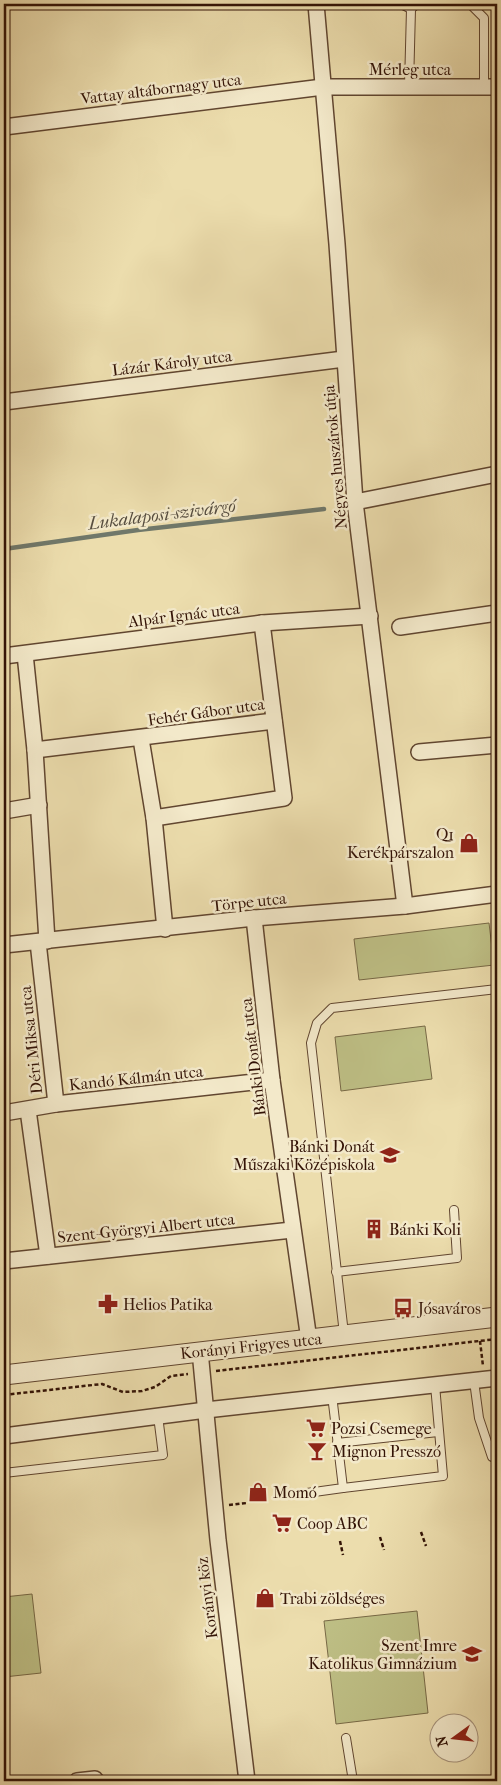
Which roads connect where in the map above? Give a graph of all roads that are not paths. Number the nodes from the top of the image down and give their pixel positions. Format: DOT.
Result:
graph roads {
  1 [pos="316,4"];
  2 [pos="400,4"];
  3 [pos="470,4"];
  4 [pos="414,6"];
  5 [pos="409,86"];
  6 [pos="323,87"];
  7 [pos="490,87"];
  8 [pos="4,127"];
  9 [pos="344,359"];
  10 [pos="4,402"];
  11 [pos="497,474"];
  12 [pos="355,502"];
  13 [pos="497,613"];
  14 [pos="370,616"];
  15 [pos="262,623"];
  16 [pos="400,627"];
  17 [pos="25,654"];
  18 [pos="4,656"];
  19 [pos="274,721"];
  20 [pos="142,738"];
  21 [pos="497,745"];
  22 [pos="35,750"];
  23 [pos="419,752"];
  24 [pos="39,805"];
  25 [pos="4,811"];
  26 [pos="154,818"];
  27 [pos="497,894"];
  28 [pos="405,906"];
  29 [pos="254,918"];
  30 [pos="165,929"];
  31 [pos="42,942"];
  32 [pos="4,945"];
  33 [pos="497,989"];
  34 [pos="272,1080"];
  35 [pos="56,1104"];
  36 [pos="28,1110"];
  37 [pos="4,1113"];
  38 [pos="454,1210"];
  39 [pos="292,1230"];
  40 [pos="48,1256"];
  41 [pos="4,1261"];
  42 [pos="336,1272"];
  43 [pos="497,1317"];
  44 [pos="344,1336"];
  45 [pos="309,1340"];
  46 [pos="200,1351"];
  47 [pos="4,1375"];
  48 [pos="485,1379"];
  49 [pos="435,1385"];
  50 [pos="332,1395"];
  51 [pos="206,1410"];
  52 [pos="158,1416"];
  53 [pos="438,1432"];
  54 [pos="4,1436"];
  55 [pos="337,1443"];
  56 [pos="497,1457"];
  57 [pos="4,1473"];
  58 [pos="343,1488"];
  59 [pos="308,1493"];
  60 [pos="346,1738"];
  61 [pos="76,1781"];
  62 [pos="95,1781"];
  63 [pos="247,1781"];
  64 [pos="353,1781"];
  1 -- 6 [label="street, Négyes huszárok útja"];
  2 -- 4 [label="lane"];
  3 -- 7 [label="lane"];
  4 -- 5 [label="lane"];
  5 -- 6 [label="street, Mérleg utca"];
  5 -- 7 [label="street, Mérleg utca"];
  6 -- 8 [label="street, Vattay altábornagy utca"];
  6 -- 9 [label="street, Négyes huszárok útja"];
  9 -- 10 [label="street, Lázár Károly utca"];
  9 -- 12 [label="street, Négyes huszárok útja"];
  11 -- 12 [label="street"];
  12 -- 14 [label="street, Négyes huszárok útja"];
  13 -- 16 [label="street"];
  14 -- 15 [label="street, Alpár Ignác utca"];
  14 -- 28 [label="street, Négyes huszárok útja"];
  15 -- 17 [label="street, Alpár Ignác utca"];
  15 -- 19 [label="street, Fehér Gábor utca"];
  17 -- 18 [label="street, Alpár Ignác utca"];
  17 -- 22 [label="street, Déri Miksa utca"];
  19 -- 20 [label="street, Fehér Gábor utca"];
  19 -- 26 [label="street, Fehér Gábor utca"];
  20 -- 22 [label="street, Fehér Gábor utca"];
  20 -- 26 [label="street, Fehér Gábor utca"];
  21 -- 23 [label="street"];
  22 -- 24 [label="street, Déri Miksa utca"];
  24 -- 25 [label="street"];
  24 -- 31 [label="street, Déri Miksa utca"];
  26 -- 30 [label="street, Fehér Gábor utca"];
  27 -- 28 [label="street, Törpe utca"];
  28 -- 29 [label="street, Törpe utca"];
  29 -- 30 [label="street, Törpe utca"];
  29 -- 34 [label="street, Bánki Donát utca"];
  30 -- 31 [label="street, Törpe utca"];
  31 -- 32 [label="street, Törpe utca"];
  31 -- 35 [label="street, Déri Miksa utca"];
  33 -- 42 [label="lane"];
  34 -- 35 [label="street, Kandó Kálmán utca"];
  34 -- 39 [label="street, Bánki Donát utca"];
  35 -- 36 [label="street, Kandó Kálmán utca"];
  36 -- 37 [label="street, Kandó Kálmán utca"];
  36 -- 40 [label="street, Déri Miksa utca"];
  38 -- 42 [label="lane"];
  39 -- 40 [label="street, Szent-Györgyi Albert utca"];
  39 -- 45 [label="street, Bánki Donát utca"];
  40 -- 41 [label="street, Szent-Györgyi Albert utca"];
  42 -- 44 [label="lane"];
  43 -- 44 [label="street, Korányi Frigyes utca"];
  44 -- 45 [label="street, Korányi Frigyes utca"];
  45 -- 46 [label="street, Korányi Frigyes utca"];
  46 -- 47 [label="street, Korányi Frigyes utca"];
  46 -- 51 [label="street, Korányi köz"];
  48 -- 49 [label="street"];
  48 -- 56 [label="lane"];
  49 -- 50 [label="street"];
  49 -- 53 [label="lane"];
  50 -- 51 [label="street"];
  50 -- 55 [label="lane"];
  51 -- 52 [label="street"];
  51 -- 63 [label="street, Korányi köz"];
  52 -- 54 [label="street"];
  52 -- 57 [label="lane"];
  53 -- 55 [label="lane"];
  53 -- 58 [label="lane"];
  55 -- 58 [label="lane"];
  58 -- 59 [label="lane"];
  60 -- 64 [label="lane"];
  61 -- 62 [label="street"];
}
